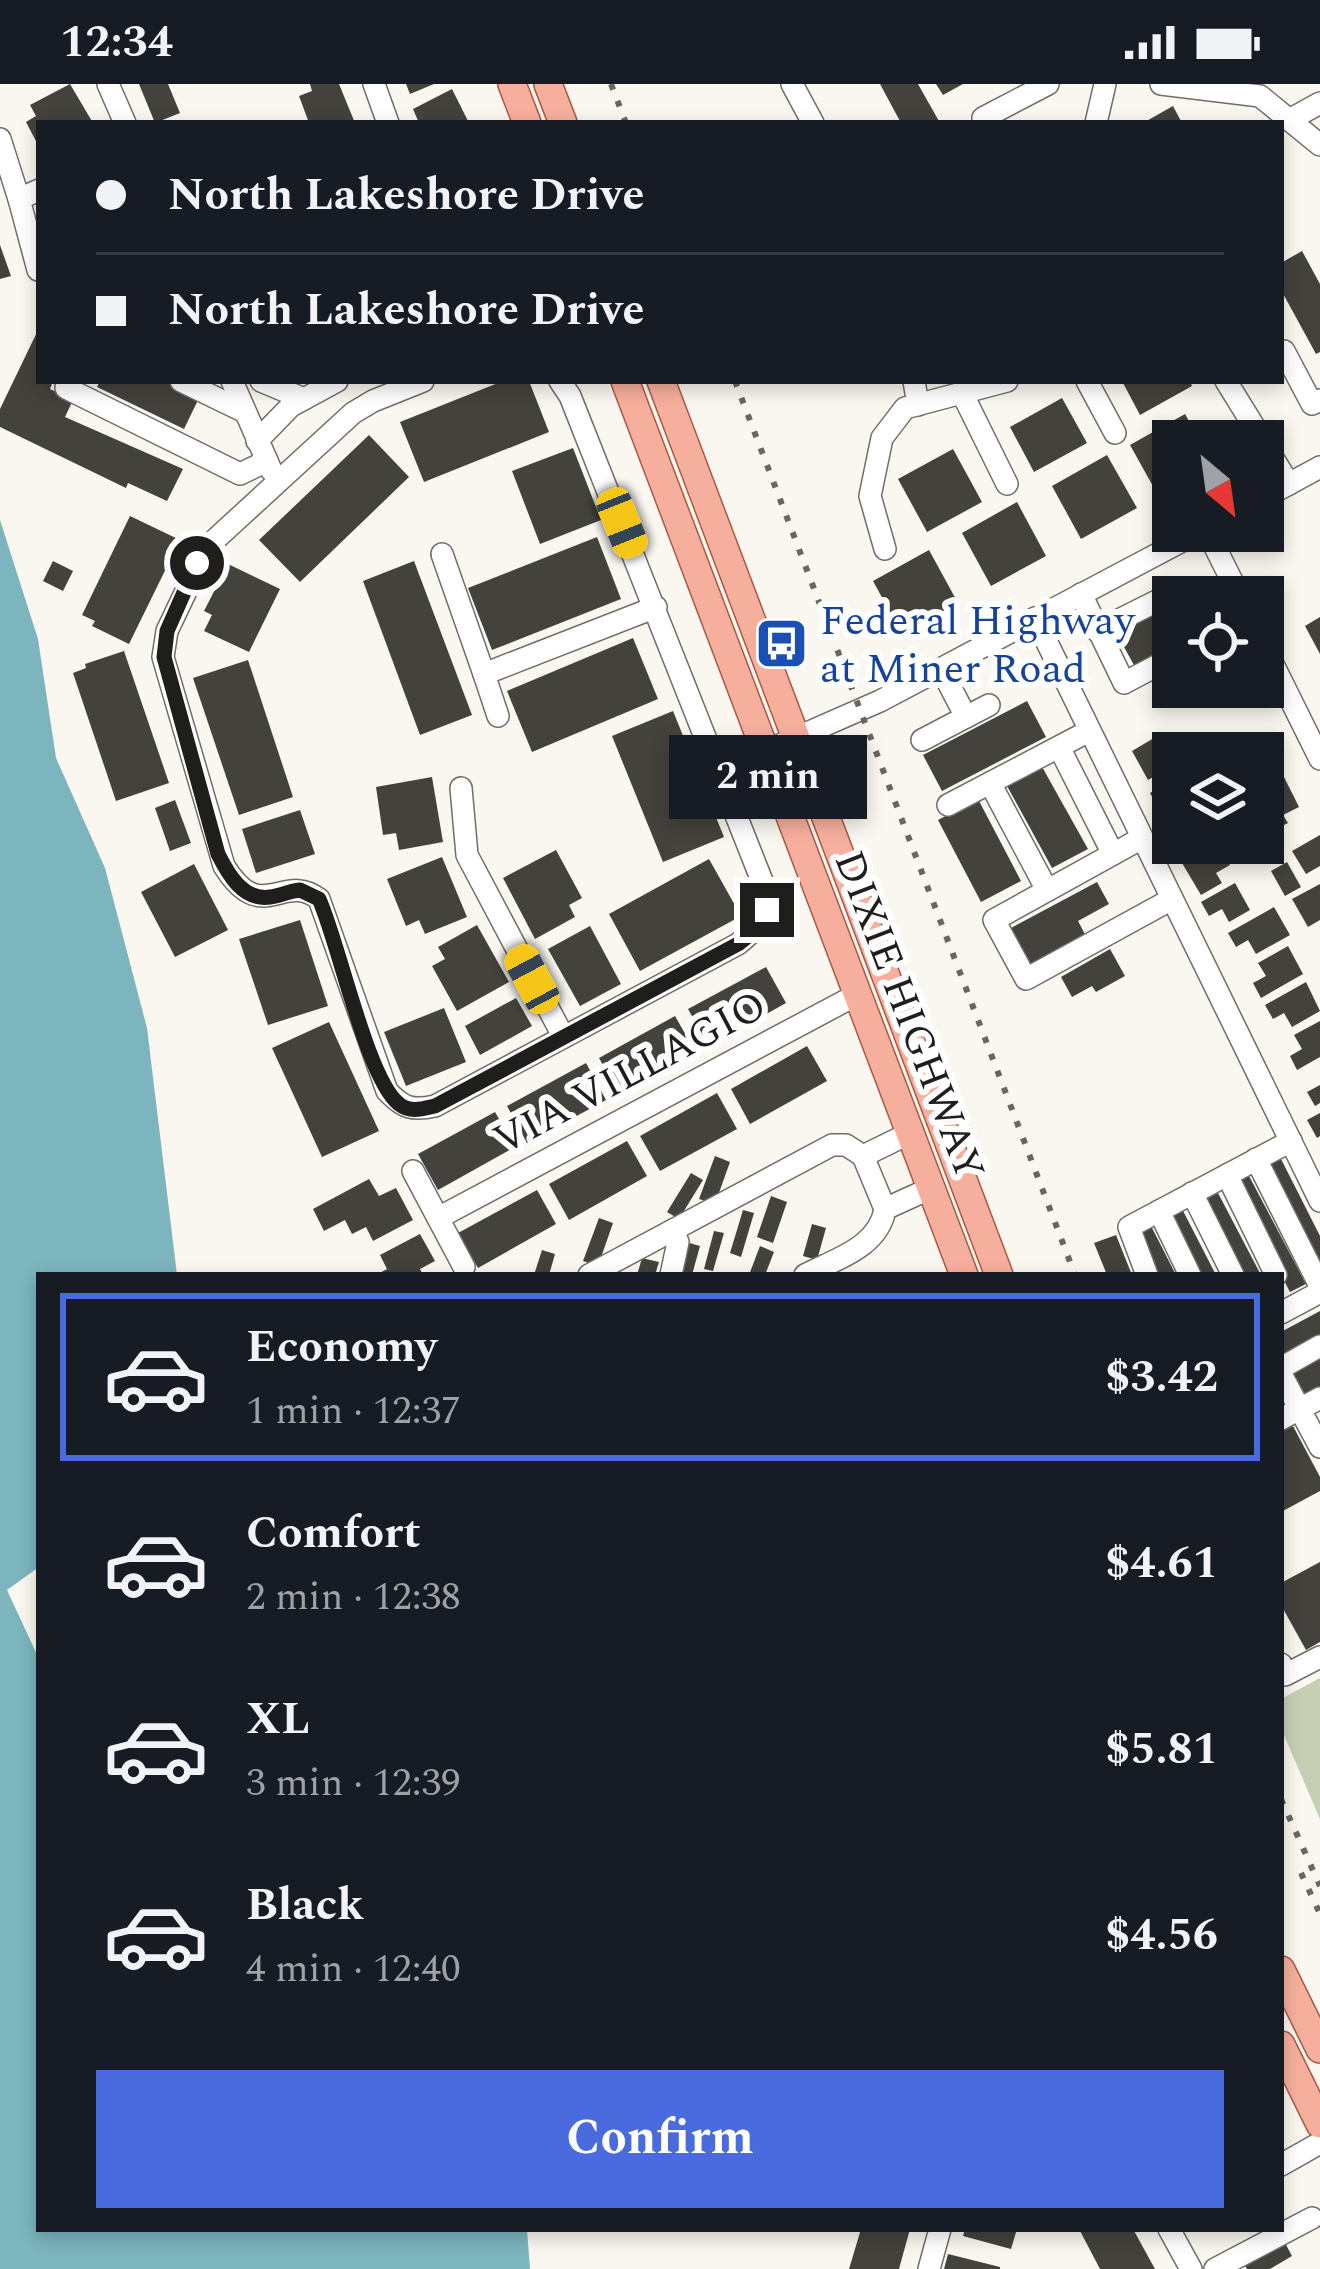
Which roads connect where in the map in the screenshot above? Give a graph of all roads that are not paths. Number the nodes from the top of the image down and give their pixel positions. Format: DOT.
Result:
graph roads {
  1 [pos="108,84"];
  2 [pos="374,84"];
  3 [pos="512,84"];
  4 [pos="548,84"];
  5 [pos="792,84"];
  6 [pos="1048,84"];
  7 [pos="1105,84"];
  8 [pos="1161,84"];
  9 [pos="1192,87"];
  10 [pos="1320,103"];
  11 [pos="1291,119"];
  12 [pos="124,120"];
  13 [pos="387,120"];
  14 [pos="526,120"];
  15 [pos="562,120"];
  16 [pos="811,120"];
  17 [pos="984,120"];
  18 [pos="1097,120"];
  19 [pos="0,139"];
  20 [pos="1320,145"];
  21 [pos="29,195"];
  22 [pos="36,253"];
  23 [pos="1284,351"];
  24 [pos="68,384"];
  25 [pos="187,384"];
  26 [pos="233,384"];
  27 [pos="268,384"];
  28 [pos="332,384"];
  29 [pos="416,384"];
  30 [pos="562,384"];
  31 [pos="626,384"];
  32 [pos="662,384"];
  33 [pos="915,384"];
  34 [pos="997,384"];
  35 [pos="1089,384"];
  36 [pos="1228,384"];
  37 [pos="963,394"];
  38 [pos="304,399"];
  39 [pos="1320,400"];
  40 [pos="919,405"];
  41 [pos="244,411"];
  42 [pos="1250,420"];
  43 [pos="1114,433"];
  44 [pos="267,461"];
  45 [pos="1320,467"];
  46 [pos="1284,476"];
  47 [pos="1007,484"];
  48 [pos="1289,484"];
  49 [pos="1284,487"];
  50 [pos="885,549"];
  51 [pos="1162,552"];
  52 [pos="442,554"];
  53 [pos="1148,559"];
  54 [pos="1157,576"];
  55 [pos="1081,594"];
  56 [pos="656,608"];
  57 [pos="1152,609"];
  58 [pos="1035,618"];
  59 [pos="1097,631"];
  60 [pos="1152,668"];
  61 [pos="941,669"];
  62 [pos="484,674"];
  63 [pos="1284,687"];
  64 [pos="988,705"];
  65 [pos="498,716"];
  66 [pos="966,717"];
  67 [pos="1089,731"];
  68 [pos="797,739"];
  69 [pos="922,740"];
  70 [pos="1059,747"];
  71 [pos="766,752"];
  72 [pos="1320,760"];
  73 [pos="990,783"];
  74 [pos="460,788"];
  75 [pos="948,805"];
  76 [pos="1142,838"];
  77 [pos="1113,854"];
  78 [pos="1047,890"];
  79 [pos="1172,899"];
  80 [pos="858,994"];
  81 [pos="563,1036"];
  82 [pos="864,1126"];
  83 [pos="910,1133"];
  84 [pos="1291,1141"];
  85 [pos="855,1150"];
  86 [pos="1256,1160"];
  87 [pos="413,1171"];
  88 [pos="1227,1175"];
  89 [pos="931,1188"];
  90 [pos="1317,1189"];
  91 [pos="1192,1193"];
  92 [pos="885,1208"];
  93 [pos="1159,1211"];
  94 [pos="438,1218"];
  95 [pos="674,1230"];
  96 [pos="464,1267"];
  97 [pos="595,1272"];
  98 [pos="672,1272"];
  99 [pos="811,1272"];
  100 [pos="963,1272"];
  101 [pos="998,1272"];
  102 [pos="1147,1272"];
  103 [pos="1189,1272"];
  104 [pos="1232,1272"];
  105 [pos="1275,1272"];
  106 [pos="1320,1289"];
  107 [pos="1286,1310"];
  108 [pos="1320,1346"];
  109 [pos="1284,1369"];
  110 [pos="1284,1377"];
  111 [pos="1300,1408"];
  112 [pos="1320,1447"];
  113 [pos="1320,1657"];
  114 [pos="1284,1672"];
  115 [pos="1284,1976"];
  116 [pos="1320,2049"];
  117 [pos="1284,2051"];
  118 [pos="1320,2124"];
  119 [pos="1320,2143"];
  120 [pos="1284,2163"];
  121 [pos="1312,2218"];
  122 [pos="939,2232"];
  123 [pos="1171,2232"];
  124 [pos="929,2269"];
  125 [pos="1191,2269"];
  126 [pos="1215,2269"];
  1 -- 12 [label="street"];
  2 -- 13 [label="street"];
  3 -- 14 [label="main road"];
  4 -- 15 [label="main road"];
  5 -- 16 [label="street"];
  6 -- 17 [label="street"];
  7 -- 18 [label="street"];
  8 -- 9 [label="street"];
  9 -- 11 [label="street"];
  10 -- 11 [label="street"];
  11 -- 20 [label="street"];
  19 -- 21 [label="street"];
  21 -- 22 [label="street"];
  23 -- 39 [label="street"];
  24 -- 44 [label="street"];
  25 -- 41 [label="street"];
  26 -- 41 [label="street"];
  27 -- 38 [label="street"];
  28 -- 38 [label="street"];
  29 -- 44 [label="street"];
  30 -- 56 [label="street"];
  31 -- 71 [label="main road, DIXIE HIGHWAY"];
  32 -- 68 [label="main road, DIXIE HIGHWAY"];
  33 -- 40 [label="street"];
  34 -- 37 [label="street"];
  35 -- 43 [label="street"];
  36 -- 42 [label="street"];
  37 -- 40 [label="street"];
  37 -- 47 [label="street"];
  38 -- 44 [label="street"];
  40 -- 50 [label="street"];
  41 -- 44 [label="street"];
  44 -- 81 [label="street"];
  45 -- 48 [label="street"];
  46 -- 48 [label="street"];
  48 -- 49 [label="street"];
  51 -- 53 [label="street"];
  52 -- 62 [label="street"];
  53 -- 54 [label="street"];
  53 -- 55 [label="street"];
  55 -- 58 [label="street"];
  55 -- 59 [label="street"];
  56 -- 62 [label="street"];
  56 -- 81 [label="street"];
  57 -- 59 [label="street"];
  58 -- 61 [label="street"];
  58 -- 67 [label="street"];
  59 -- 60 [label="street"];
  61 -- 66 [label="street"];
  61 -- 68 [label="street"];
  62 -- 65 [label="street"];
  63 -- 72 [label="street"];
  64 -- 66 [label="street"];
  66 -- 69 [label="street"];
  67 -- 70 [label="street"];
  67 -- 76 [label="street"];
  68 -- 71 [label="street"];
  68 -- 101 [label="main road, DIXIE HIGHWAY"];
  70 -- 73 [label="street"];
  70 -- 77 [label="street"];
  71 -- 80 [label="main road, DIXIE HIGHWAY"];
  73 -- 75 [label="street"];
  73 -- 78 [label="street"];
  74 -- 81 [label="street"];
  76 -- 77 [label="street"];
  76 -- 79 [label="street"];
  77 -- 78 [label="street"];
  78 -- 79 [label="street"];
  79 -- 84 [label="street"];
  80 -- 83 [label="main road, DIXIE HIGHWAY"];
  80 -- 94 [label="street, VIA VILLAGIO"];
  82 -- 85 [label="street"];
  83 -- 85 [label="street"];
  83 -- 89 [label="main road, DIXIE HIGHWAY"];
  84 -- 86 [label="street"];
  84 -- 90 [label="street"];
  85 -- 92 [label="street"];
  85 -- 95 [label="street"];
  86 -- 88 [label="street"];
  86 -- 106 [label="street"];
  87 -- 94 [label="street"];
  88 -- 91 [label="street"];
  88 -- 105 [label="street"];
  89 -- 92 [label="street"];
  89 -- 100 [label="main road, DIXIE HIGHWAY"];
  91 -- 93 [label="street"];
  91 -- 104 [label="street"];
  92 -- 99 [label="street"];
  93 -- 102 [label="street"];
  93 -- 103 [label="street"];
  94 -- 96 [label="street"];
  95 -- 97 [label="street"];
  95 -- 98 [label="street"];
  106 -- 107 [label="street"];
  108 -- 109 [label="street"];
  110 -- 111 [label="street"];
  111 -- 112 [label="street"];
  113 -- 114 [label="street"];
  115 -- 116 [label="main road"];
  117 -- 118 [label="main road"];
  119 -- 120 [label="street"];
  121 -- 126 [label="street"];
  122 -- 124 [label="street"];
  123 -- 125 [label="street"];
}
